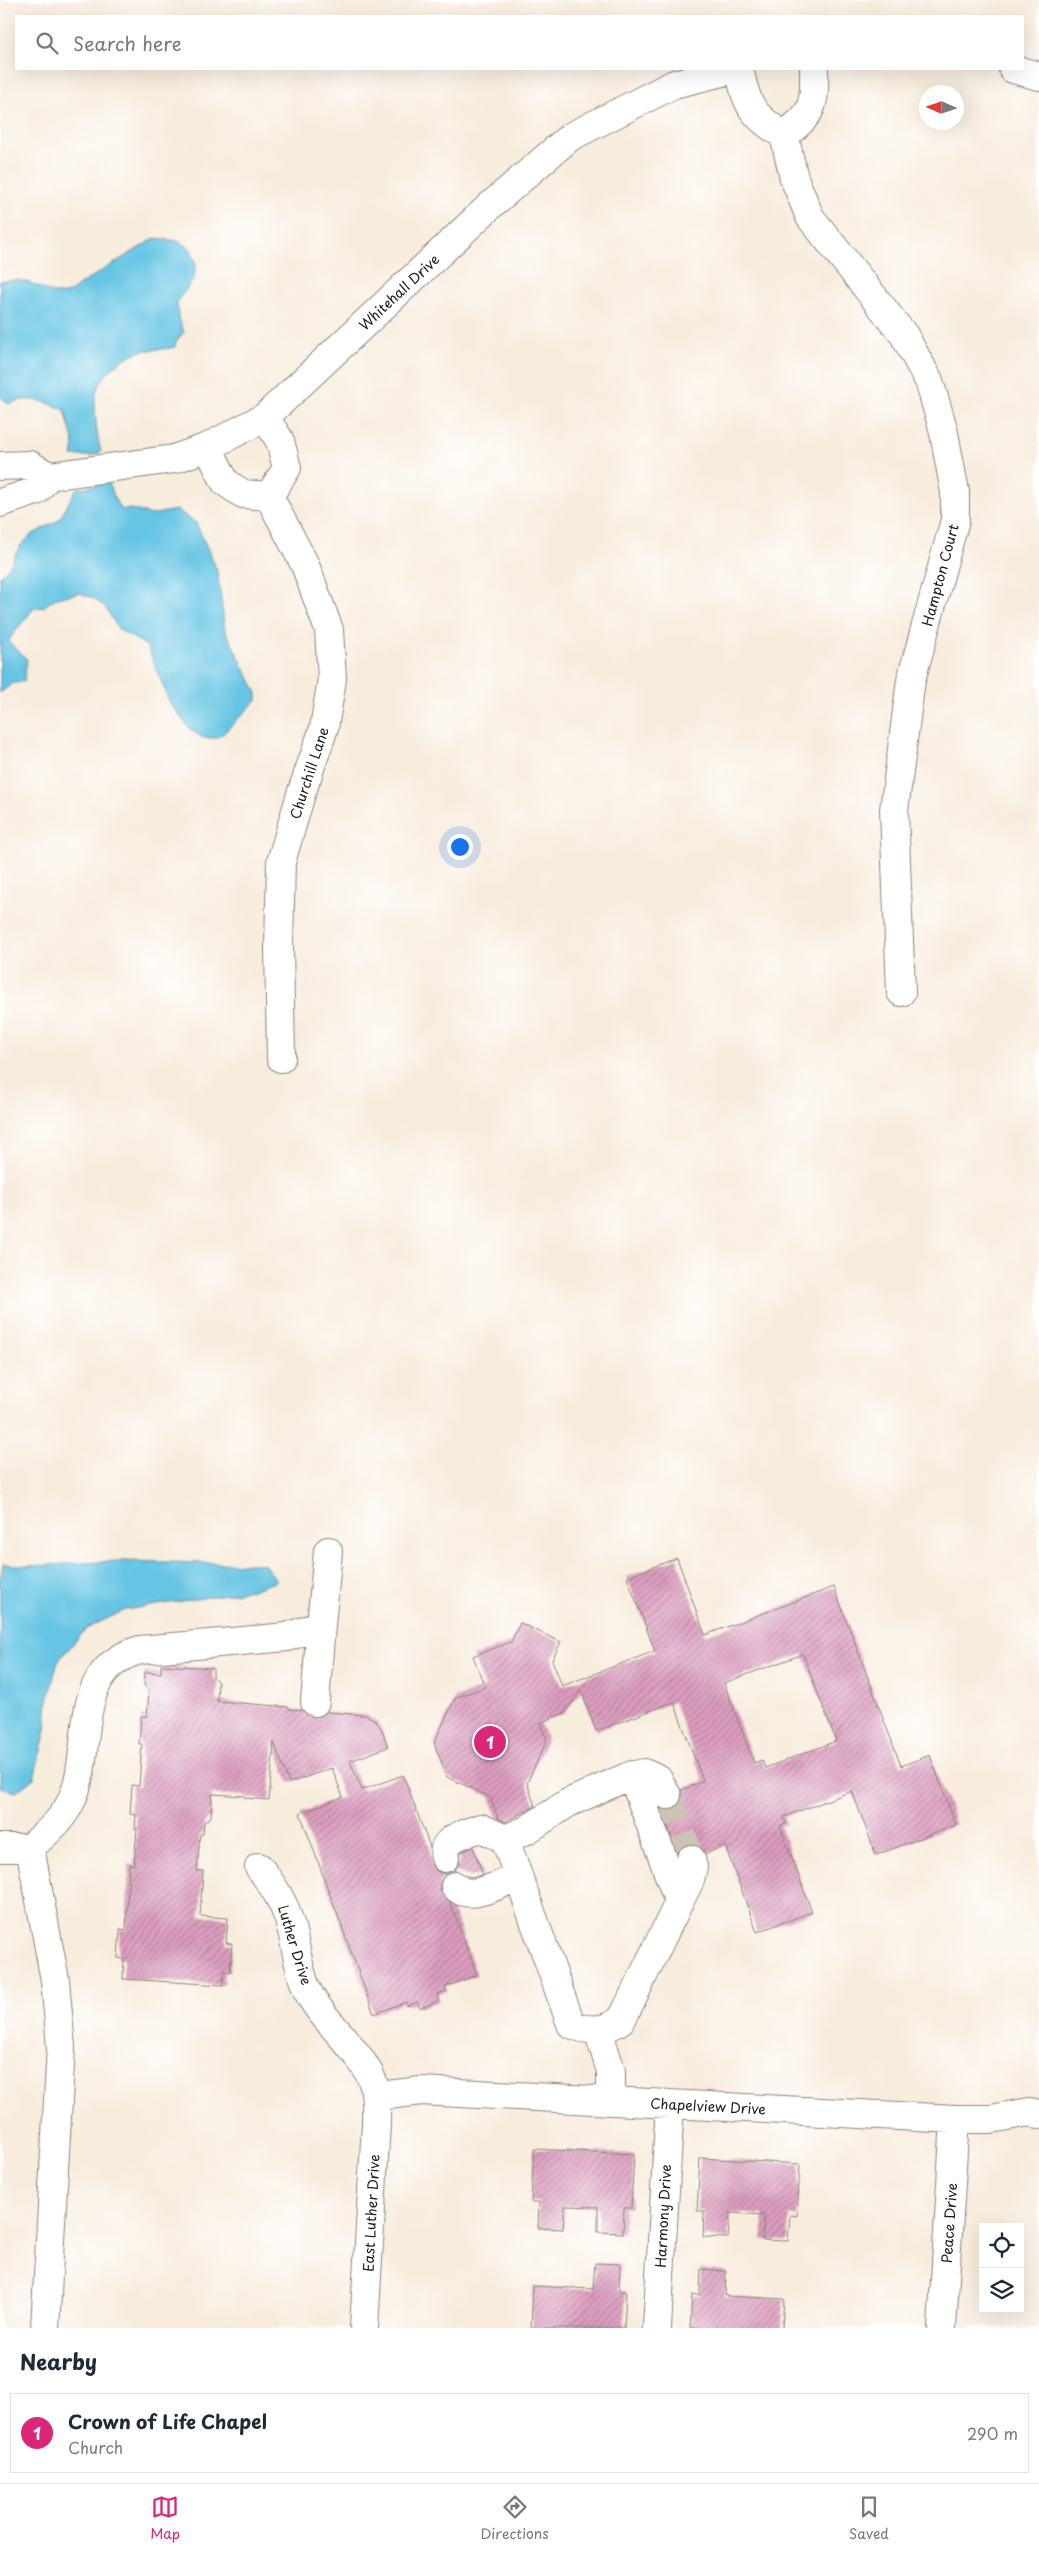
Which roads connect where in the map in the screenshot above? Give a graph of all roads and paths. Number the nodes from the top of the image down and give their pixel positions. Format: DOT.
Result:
graph roads {
  1 [pos="730,70"];
  2 [pos="739,70"];
  3 [pos="814,70"];
  4 [pos="1018,70"];
  5 [pos="1039,76"];
  6 [pos="784,135"];
  7 [pos="265,417"];
  8 [pos="208,447"];
  9 [pos="0,466"];
  10 [pos="49,476"];
  11 [pos="269,496"];
  12 [pos="0,503"];
  13 [pos="901,992"];
  14 [pos="281,1058"];
  15 [pos="328,1552"];
  16 [pos="321,1625"];
  17 [pos="315,1702"];
  18 [pos="632,1775"];
  19 [pos="667,1795"];
  20 [pos="505,1839"];
  21 [pos="0,1848"];
  22 [pos="30,1848"];
  23 [pos="445,1858"];
  24 [pos="691,1859"];
  25 [pos="259,1867"];
  26 [pos="518,1877"];
  27 [pos="455,1886"];
  28 [pos="679,1902"];
  29 [pos="598,2030"];
  30 [pos="377,2099"];
  31 [pos="612,2101"];
  32 [pos="670,2104"];
  33 [pos="1039,2114"];
  34 [pos="955,2119"];
  35 [pos="45,2328"];
  36 [pos="364,2328"];
  37 [pos="657,2328"];
  38 [pos="942,2328"];
  1 -- 7 [label="street, Whitehall Drive"];
  2 -- 6 [label="street"];
  3 -- 6 [label="street"];
  4 -- 5 [label="street"];
  6 -- 13 [label="street, Hampton Court"];
  7 -- 8 [label="street, Whitehall Drive"];
  7 -- 11 [label="street"];
  8 -- 10 [label="street, Whitehall Drive"];
  8 -- 11 [label="street"];
  9 -- 10 [label="street"];
  10 -- 12 [label="street"];
  11 -- 14 [label="street, Churchill Lane"];
  15 -- 16 [label="street"];
  16 -- 17 [label="street"];
  16 -- 22 [label="street"];
  18 -- 19 [label="street"];
  18 -- 20 [label="street"];
  18 -- 28 [label="street"];
  20 -- 23 [label="street"];
  20 -- 26 [label="street"];
  21 -- 22 [label="street"];
  22 -- 35 [label="street"];
  24 -- 28 [label="street"];
  25 -- 30 [label="street, Luther Drive"];
  26 -- 27 [label="street"];
  26 -- 29 [label="street"];
  28 -- 29 [label="street"];
  29 -- 31 [label="street"];
  30 -- 31 [label="street, Chapelview Drive"];
  30 -- 36 [label="street, East Luther Drive"];
  31 -- 32 [label="street, Chapelview Drive"];
  32 -- 34 [label="street, Chapelview Drive"];
  32 -- 37 [label="street, Harmony Drive"];
  33 -- 34 [label="street, Chapelview Drive"];
  34 -- 38 [label="street, Peace Drive"];
}
